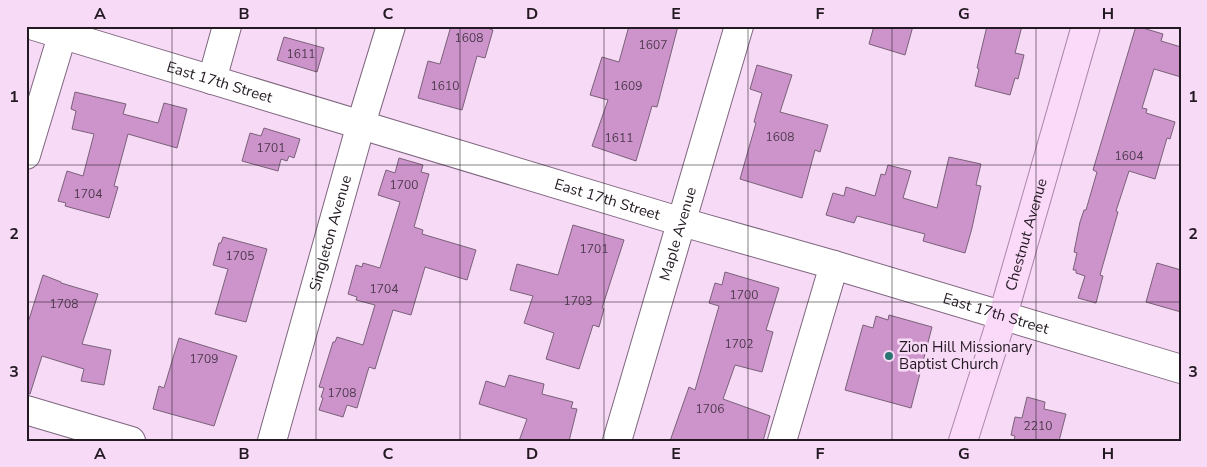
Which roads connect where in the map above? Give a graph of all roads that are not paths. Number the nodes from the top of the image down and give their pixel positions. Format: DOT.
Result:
graph roads {
  1 [pos="34,26"];
  2 [pos="228,26"];
  3 [pos="391,26"];
  4 [pos="739,26"];
  5 [pos="1086,26"];
  6 [pos="63,30"];
  7 [pos="212,80"];
  8 [pos="361,124"];
  9 [pos="26,155"];
  10 [pos="682,222"];
  11 [pos="834,265"];
  12 [pos="1003,315"];
  13 [pos="1181,369"];
  14 [pos="26,410"];
  15 [pos="114,438"];
  16 [pos="272,441"];
  17 [pos="617,441"];
  18 [pos="782,441"];
  19 [pos="963,441"];
  1 -- 6 [label="street, East 17th Street"];
  2 -- 7 [label="street"];
  3 -- 8 [label="street, Singleton Avenue"];
  4 -- 10 [label="street, Maple Avenue"];
  5 -- 12 [label="main road, Chestnut Avenue"];
  6 -- 7 [label="street, East 17th Street"];
  6 -- 9 [label="street"];
  7 -- 8 [label="street, East 17th Street"];
  8 -- 10 [label="street, East 17th Street"];
  8 -- 16 [label="street, Singleton Avenue"];
  10 -- 11 [label="street, East 17th Street"];
  10 -- 17 [label="street, Maple Avenue"];
  11 -- 12 [label="street, East 17th Street"];
  11 -- 18 [label="street"];
  12 -- 13 [label="street, East 17th Street"];
  12 -- 19 [label="main road, Chestnut Avenue"];
  14 -- 15 [label="street"];
}
